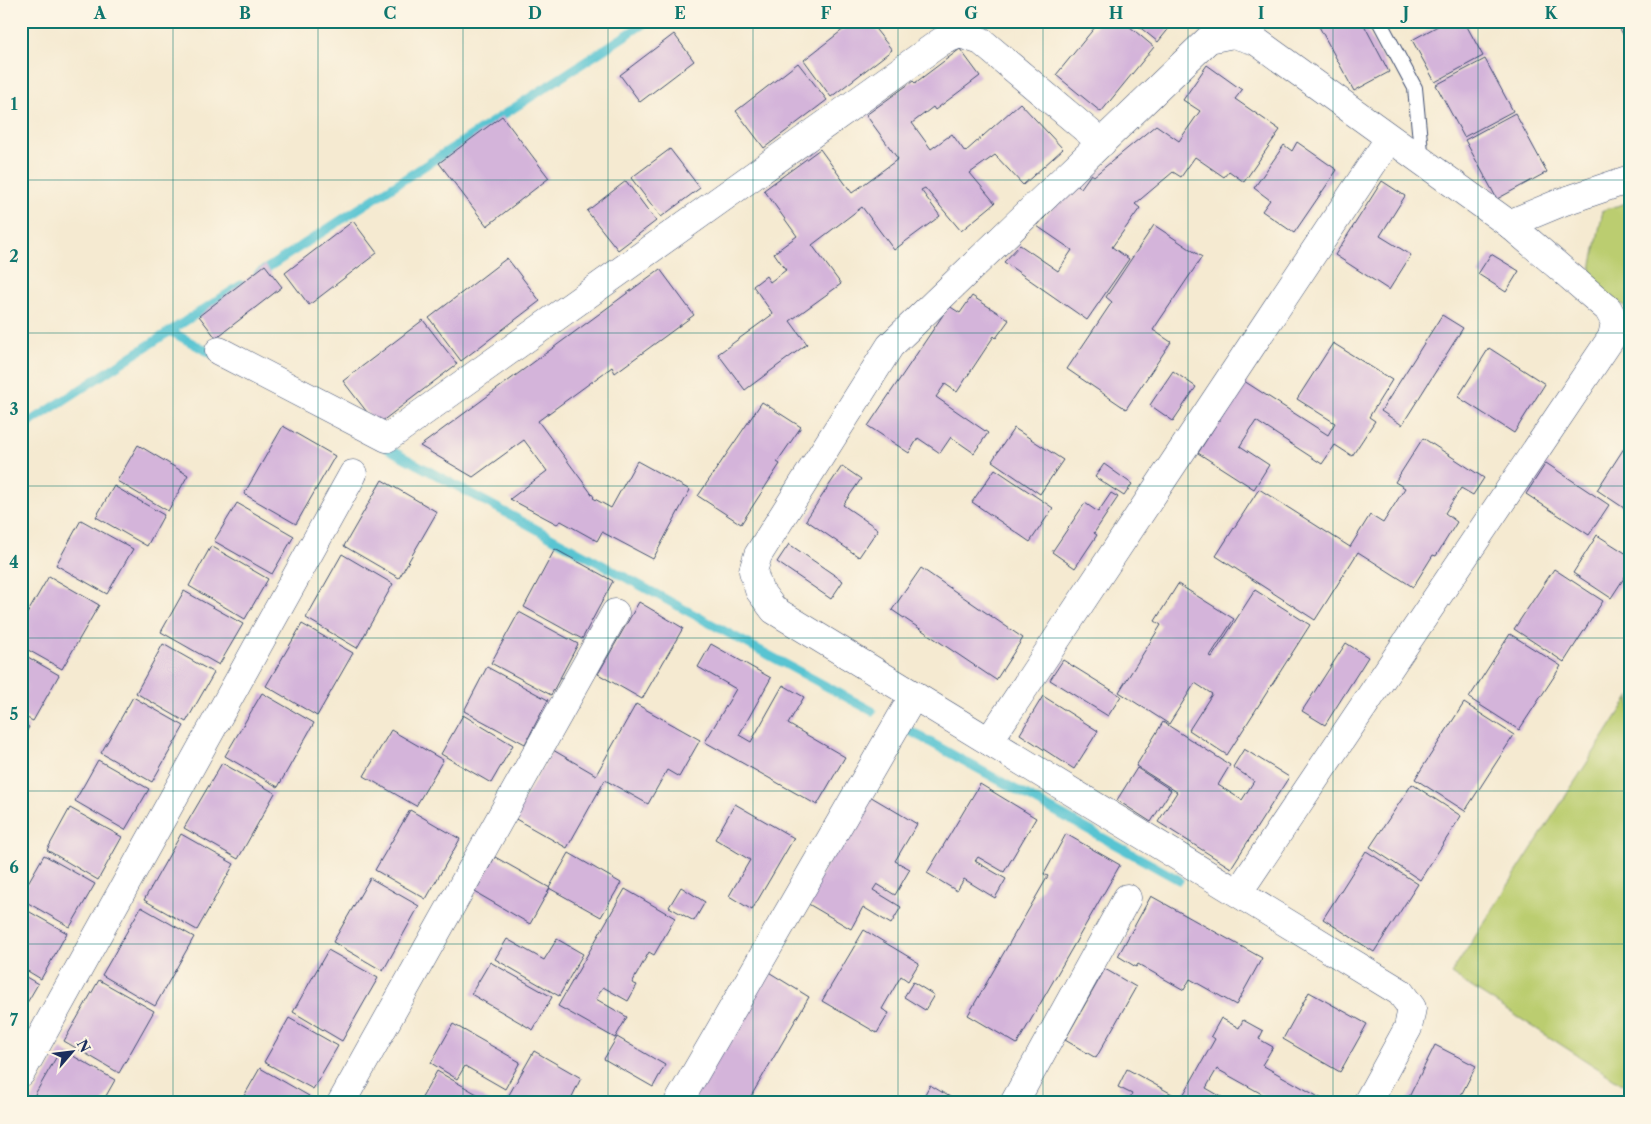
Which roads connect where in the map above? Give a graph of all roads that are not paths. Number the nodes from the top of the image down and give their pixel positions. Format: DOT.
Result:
graph roads {
  1 [pos="1379,21"];
  2 [pos="1389,139"];
  3 [pos="1102,143"];
  4 [pos="1422,162"];
  5 [pos="1630,179"];
  6 [pos="1509,224"];
  7 [pos="219,351"];
  8 [pos="353,474"];
  9 [pos="615,613"];
  10 [pos="914,695"];
  11 [pos="989,741"];
  12 [pos="1238,893"];
  13 [pos="1127,898"];
  14 [pos="21,1073"];
  15 [pos="342,1103"];
  16 [pos="678,1103"];
  17 [pos="1014,1103"];
  18 [pos="1367,1103"];
  1 -- 4 [label="lane"];
  2 -- 3 [label="street"];
  2 -- 4 [label="street"];
  2 -- 11 [label="street"];
  3 -- 7 [label="street"];
  3 -- 10 [label="street"];
  4 -- 6 [label="street"];
  5 -- 6 [label="street"];
  6 -- 12 [label="street"];
  8 -- 14 [label="street"];
  9 -- 15 [label="street"];
  10 -- 11 [label="street"];
  10 -- 16 [label="street"];
  11 -- 12 [label="street"];
  12 -- 18 [label="street"];
  13 -- 17 [label="street"];
}
